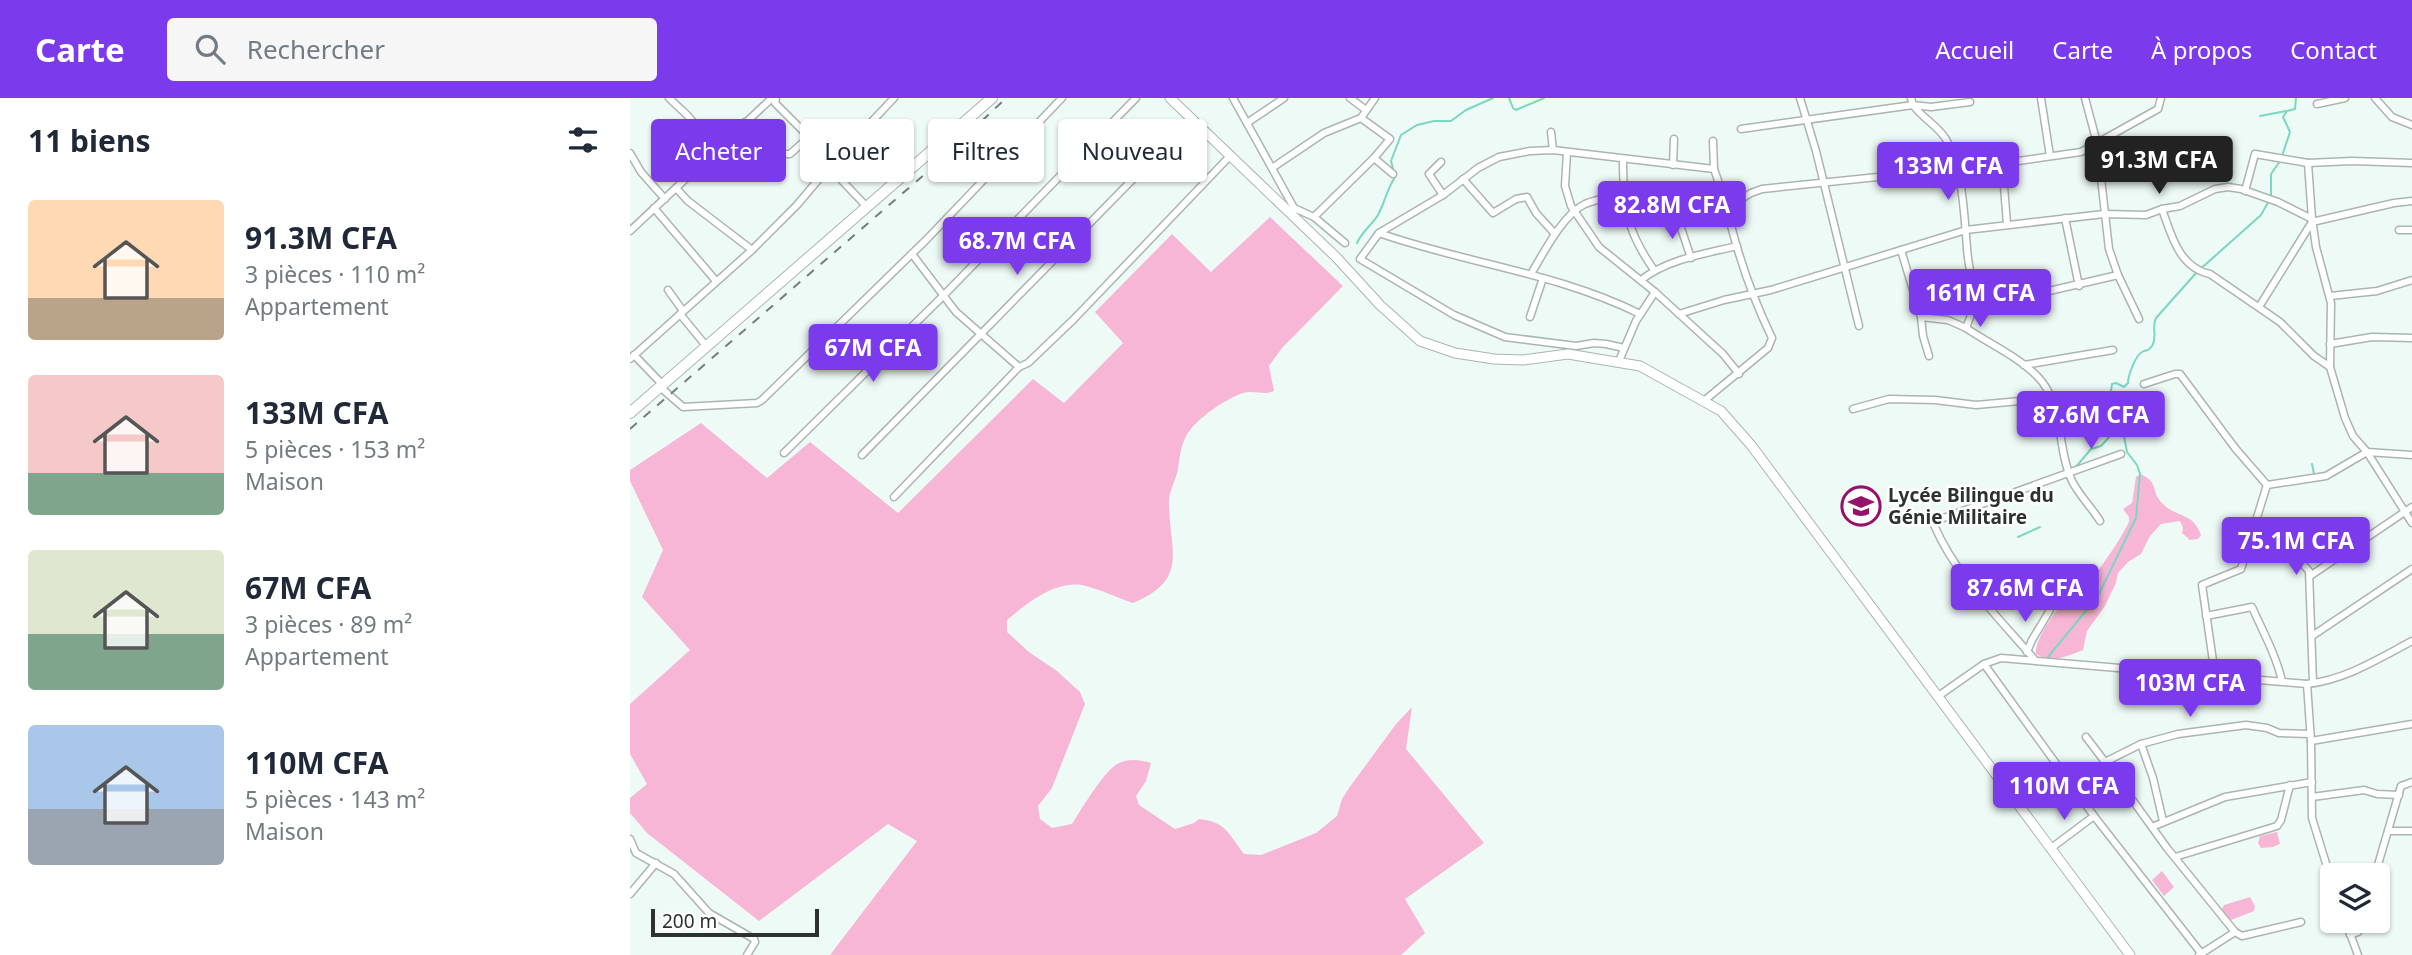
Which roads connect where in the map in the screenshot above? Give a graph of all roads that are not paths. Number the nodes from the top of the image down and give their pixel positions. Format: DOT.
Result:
graph roads {
  1 [pos="669,98"];
  2 [pos="774,98"];
  3 [pos="894,98"];
  4 [pos="992,98"];
  5 [pos="1062,98"];
  6 [pos="1136,98"];
  7 [pos="1170,98"];
  8 [pos="1233,98"];
  9 [pos="1284,98"];
  10 [pos="1350,98"];
  11 [pos="1375,98"];
  12 [pos="1800,98"];
  13 [pos="2041,98"];
  14 [pos="2085,98"];
  15 [pos="2161,98"];
  16 [pos="2345,98"];
  17 [pos="2375,98"];
  18 [pos="1912,102"];
  19 [pos="1970,102"];
  20 [pos="2317,104"];
  21 [pos="1366,110"];
  22 [pos="1361,118"];
  23 [pos="691,119"];
  24 [pos="750,119"];
  25 [pos="874,119"];
  26 [pos="1192,119"];
  27 [pos="1806,120"];
  28 [pos="1247,123"];
  29 [pos="2412,125"];
  30 [pos="800,128"];
  31 [pos="1741,129"];
  32 [pos="1551,132"];
  33 [pos="1207,134"];
  34 [pos="1674,139"];
  35 [pos="1713,141"];
  36 [pos="2096,143"];
  37 [pos="1553,150"];
  38 [pos="1567,152"];
  39 [pos="630,153"];
  40 [pos="1230,156"];
  41 [pos="2050,156"];
  42 [pos="1374,158"];
  43 [pos="1954,158"];
  44 [pos="1623,159"];
  45 [pos="1441,162"];
  46 [pos="2308,163"];
  47 [pos="2412,163"];
  48 [pos="1673,165"];
  49 [pos="1272,168"];
  50 [pos="1714,169"];
  51 [pos="1393,174"];
  52 [pos="1463,179"];
  53 [pos="682,182"];
  54 [pos="816,182"];
  55 [pos="843,182"];
  56 [pos="1130,182"];
  57 [pos="1824,183"];
  58 [pos="676,188"];
  59 [pos="2245,191"];
  60 [pos="1623,194"];
  61 [pos="1443,195"];
  62 [pos="665,199"];
  63 [pos="2412,201"];
  64 [pos="1728,206"];
  65 [pos="867,207"];
  66 [pos="654,208"];
  67 [pos="2162,209"];
  68 [pos="1574,210"];
  69 [pos="2104,214"];
  70 [pos="1677,216"];
  71 [pos="1314,217"];
  72 [pos="2065,218"];
  73 [pos="2312,220"];
  74 [pos="2007,224"];
  75 [pos="631,227"];
  76 [pos="1966,230"];
  77 [pos="2399,230"];
  78 [pos="2412,230"];
  79 [pos="1379,233"];
  80 [pos="1555,234"];
  81 [pos="1345,243"];
  82 [pos="1737,246"];
  83 [pos="752,250"];
  84 [pos="1901,250"];
  85 [pos="912,254"];
  86 [pos="1691,258"];
  87 [pos="1845,267"];
  88 [pos="1654,270"];
  89 [pos="1531,274"];
  90 [pos="2118,275"];
  91 [pos="1543,278"];
  92 [pos="1641,280"];
  93 [pos="2412,280"];
  94 [pos="716,282"];
  95 [pos="2079,286"];
  96 [pos="668,290"];
  97 [pos="1655,292"];
  98 [pos="1753,294"];
  99 [pos="943,296"];
  100 [pos="2330,296"];
  101 [pos="1976,302"];
  102 [pos="2259,307"];
  103 [pos="682,313"];
  104 [pos="1640,314"];
  105 [pos="1679,314"];
  106 [pos="1530,317"];
  107 [pos="1921,317"];
  108 [pos="2138,319"];
  109 [pos="1859,326"];
  110 [pos="1966,328"];
  111 [pos="980,335"];
  112 [pos="2412,338"];
  113 [pos="2330,344"];
  114 [pos="707,347"];
  115 [pos="1624,348"];
  116 [pos="2113,350"];
  117 [pos="1929,356"];
  118 [pos="632,357"];
  119 [pos="1619,361"];
  120 [pos="2024,365"];
  121 [pos="1019,367"];
  122 [pos="2330,367"];
  123 [pos="1739,374"];
  124 [pos="2144,384"];
  125 [pos="662,386"];
  126 [pos="2053,398"];
  127 [pos="1704,400"];
  128 [pos="1853,409"];
  129 [pos="630,414"];
  130 [pos="2367,452"];
  131 [pos="784,453"];
  132 [pos="2121,454"];
  133 [pos="862,455"];
  134 [pos="2412,455"];
  135 [pos="2070,473"];
  136 [pos="2267,485"];
  137 [pos="894,498"];
  138 [pos="2412,507"];
  139 [pos="2404,512"];
  140 [pos="2100,521"];
  141 [pos="2412,523"];
  142 [pos="2253,532"];
  143 [pos="2412,569"];
  144 [pos="2310,576"];
  145 [pos="2050,610"];
  146 [pos="2206,616"];
  147 [pos="2312,636"];
  148 [pos="2412,641"];
  149 [pos="2027,652"];
  150 [pos="2034,660"];
  151 [pos="1984,664"];
  152 [pos="2215,676"];
  153 [pos="2282,681"];
  154 [pos="2310,683"];
  155 [pos="1937,697"];
  156 [pos="2412,724"];
  157 [pos="2086,737"];
  158 [pos="2310,737"];
  159 [pos="2141,744"];
  160 [pos="2105,762"];
  161 [pos="2312,782"];
  162 [pos="2412,782"];
  163 [pos="2290,785"];
  164 [pos="2399,795"];
  165 [pos="2312,797"];
  166 [pos="2094,816"];
  167 [pos="2163,821"];
  168 [pos="2152,827"];
  169 [pos="2388,831"];
  170 [pos="2412,831"];
  171 [pos="630,839"];
  172 [pos="2050,849"];
  173 [pos="2175,857"];
  174 [pos="656,863"];
  175 [pos="2326,863"];
  176 [pos="2379,863"];
  177 [pos="630,894"];
  178 [pos="2301,922"];
  179 [pos="2235,932"];
  180 [pos="2355,933"];
  181 [pos="2350,935"];
  182 [pos="2200,954"];
  183 [pos="747,955"];
  184 [pos="2130,955"];
  185 [pos="2358,955"];
  1 -- 23 [label="street"];
  2 -- 24 [label="street"];
  2 -- 30 [label="street"];
  3 -- 25 [label="street"];
  4 -- 65 [label="main road"];
  5 -- 85 [label="street"];
  6 -- 99 [label="street"];
  7 -- 26 [label="main road"];
  8 -- 28 [label="street"];
  9 -- 28 [label="street"];
  10 -- 21 [label="street"];
  11 -- 21 [label="street"];
  12 -- 27 [label="street"];
  13 -- 41 [label="street"];
  14 -- 36 [label="street"];
  15 -- 36 [label="street"];
  16 -- 20 [label="street"];
  17 -- 29 [label="street"];
  18 -- 19 [label="street"];
  18 -- 27 [label="street"];
  18 -- 43 [label="street"];
  21 -- 22 [label="street"];
  22 -- 42 [label="street"];
  22 -- 49 [label="street"];
  27 -- 31 [label="street"];
  27 -- 57 [label="street"];
  28 -- 49 [label="street"];
  32 -- 37 [label="street"];
  33 -- 40 [label="main road"];
  34 -- 48 [label="street"];
  35 -- 50 [label="street"];
  36 -- 41 [label="street"];
  36 -- 69 [label="street"];
  37 -- 38 [label="street"];
  37 -- 52 [label="street"];
  38 -- 44 [label="street"];
  38 -- 68 [label="street"];
  39 -- 62 [label="street"];
  40 -- 119 [label="main road"];
  40 -- 121 [label="street"];
  41 -- 74 [label="street"];
  42 -- 51 [label="street"];
  42 -- 71 [label="street"];
  43 -- 57 [label="street"];
  43 -- 76 [label="street"];
  44 -- 48 [label="street"];
  44 -- 60 [label="street"];
  45 -- 61 [label="street"];
  46 -- 47 [label="street"];
  46 -- 59 [label="street"];
  46 -- 73 [label="street"];
  48 -- 50 [label="street"];
  49 -- 71 [label="street"];
  50 -- 64 [label="street"];
  52 -- 61 [label="street"];
  52 -- 80 [label="street"];
  53 -- 58 [label="street"];
  54 -- 83 [label="street"];
  55 -- 65 [label="street"];
  56 -- 111 [label="street"];
  57 -- 64 [label="street"];
  57 -- 87 [label="street"];
  58 -- 62 [label="street"];
  58 -- 83 [label="street"];
  59 -- 67 [label="street"];
  59 -- 73 [label="street"];
  60 -- 68 [label="street"];
  60 -- 88 [label="street"];
  61 -- 79 [label="street"];
  62 -- 66 [label="street"];
  63 -- 73 [label="street"];
  64 -- 82 [label="street"];
  65 -- 114 [label="main road"];
  66 -- 75 [label="street"];
  66 -- 94 [label="street"];
  67 -- 69 [label="street"];
  67 -- 102 [label="street"];
  68 -- 80 [label="street"];
  68 -- 92 [label="street"];
  69 -- 72 [label="street"];
  69 -- 90 [label="street"];
  70 -- 86 [label="street"];
  71 -- 81 [label="street"];
  72 -- 74 [label="street"];
  72 -- 95 [label="street"];
  73 -- 100 [label="street"];
  73 -- 102 [label="street"];
  74 -- 76 [label="street"];
  76 -- 84 [label="street"];
  76 -- 101 [label="street"];
  77 -- 78 [label="street"];
  79 -- 89 [label="street"];
  79 -- 115 [label="street"];
  80 -- 89 [label="street"];
  82 -- 86 [label="street"];
  82 -- 98 [label="street"];
  83 -- 94 [label="street"];
  84 -- 87 [label="street"];
  84 -- 107 [label="street"];
  85 -- 99 [label="street"];
  85 -- 125 [label="street"];
  86 -- 88 [label="street"];
  87 -- 98 [label="street"];
  87 -- 109 [label="street"];
  88 -- 92 [label="street"];
  89 -- 91 [label="street"];
  90 -- 95 [label="street"];
  90 -- 108 [label="street"];
  91 -- 104 [label="street"];
  91 -- 106 [label="street"];
  92 -- 97 [label="street"];
  93 -- 100 [label="street"];
  94 -- 103 [label="street"];
  95 -- 101 [label="street"];
  96 -- 103 [label="street"];
  97 -- 104 [label="street"];
  97 -- 105 [label="street"];
  98 -- 105 [label="street"];
  98 -- 123 [label="street"];
  99 -- 111 [label="street"];
  99 -- 131 [label="street"];
  100 -- 113 [label="street"];
  101 -- 110 [label="street"];
  102 -- 122 [label="street"];
  103 -- 114 [label="street"];
  103 -- 118 [label="street"];
  104 -- 115 [label="street"];
  105 -- 123 [label="street"];
  107 -- 110 [label="street"];
  107 -- 117 [label="street"];
  110 -- 120 [label="street"];
  111 -- 121 [label="street"];
  111 -- 133 [label="street"];
  112 -- 113 [label="street"];
  113 -- 122 [label="street"];
  114 -- 125 [label="main road"];
  115 -- 119 [label="street"];
  116 -- 120 [label="street"];
  118 -- 125 [label="street"];
  119 -- 127 [label="main road"];
  120 -- 126 [label="street"];
  121 -- 137 [label="street"];
  122 -- 130 [label="street"];
  123 -- 127 [label="street"];
  124 -- 136 [label="street"];
  125 -- 129 [label="main road"];
  126 -- 128 [label="street"];
  126 -- 135 [label="street"];
  127 -- 155 [label="main road"];
  130 -- 134 [label="street"];
  130 -- 136 [label="street"];
  130 -- 139 [label="street"];
  132 -- 135 [label="street"];
  135 -- 140 [label="street"];
  135 -- 149 [label="street"];
  136 -- 142 [label="street"];
  138 -- 139 [label="street"];
  139 -- 141 [label="street"];
  139 -- 144 [label="street"];
  142 -- 144 [label="street"];
  142 -- 146 [label="street"];
  143 -- 147 [label="street"];
  144 -- 147 [label="street"];
  145 -- 149 [label="street"];
  146 -- 152 [label="street"];
  146 -- 153 [label="street"];
  147 -- 154 [label="street"];
  148 -- 154 [label="street"];
  149 -- 150 [label="street"];
  150 -- 151 [label="street"];
  150 -- 152 [label="street"];
  151 -- 155 [label="street"];
  151 -- 166 [label="street"];
  152 -- 153 [label="street"];
  153 -- 154 [label="street"];
  154 -- 158 [label="street"];
  155 -- 172 [label="main road"];
  156 -- 158 [label="street"];
  157 -- 160 [label="street"];
  158 -- 159 [label="street"];
  158 -- 161 [label="street"];
  159 -- 160 [label="street"];
  159 -- 167 [label="street"];
  160 -- 168 [label="street"];
  161 -- 163 [label="street"];
  161 -- 165 [label="street"];
  162 -- 164 [label="street"];
  163 -- 167 [label="street"];
  163 -- 173 [label="street"];
  164 -- 165 [label="street"];
  164 -- 169 [label="street"];
  165 -- 175 [label="street"];
  166 -- 172 [label="street"];
  166 -- 182 [label="street"];
  167 -- 168 [label="street"];
  168 -- 173 [label="street"];
  169 -- 170 [label="street"];
  169 -- 176 [label="street"];
  171 -- 174 [label="street"];
  172 -- 184 [label="main road"];
  173 -- 179 [label="street"];
  174 -- 177 [label="street"];
  174 -- 183 [label="street"];
  178 -- 179 [label="street"];
  179 -- 182 [label="street"];
  180 -- 181 [label="street"];
  181 -- 185 [label="street"];
}
